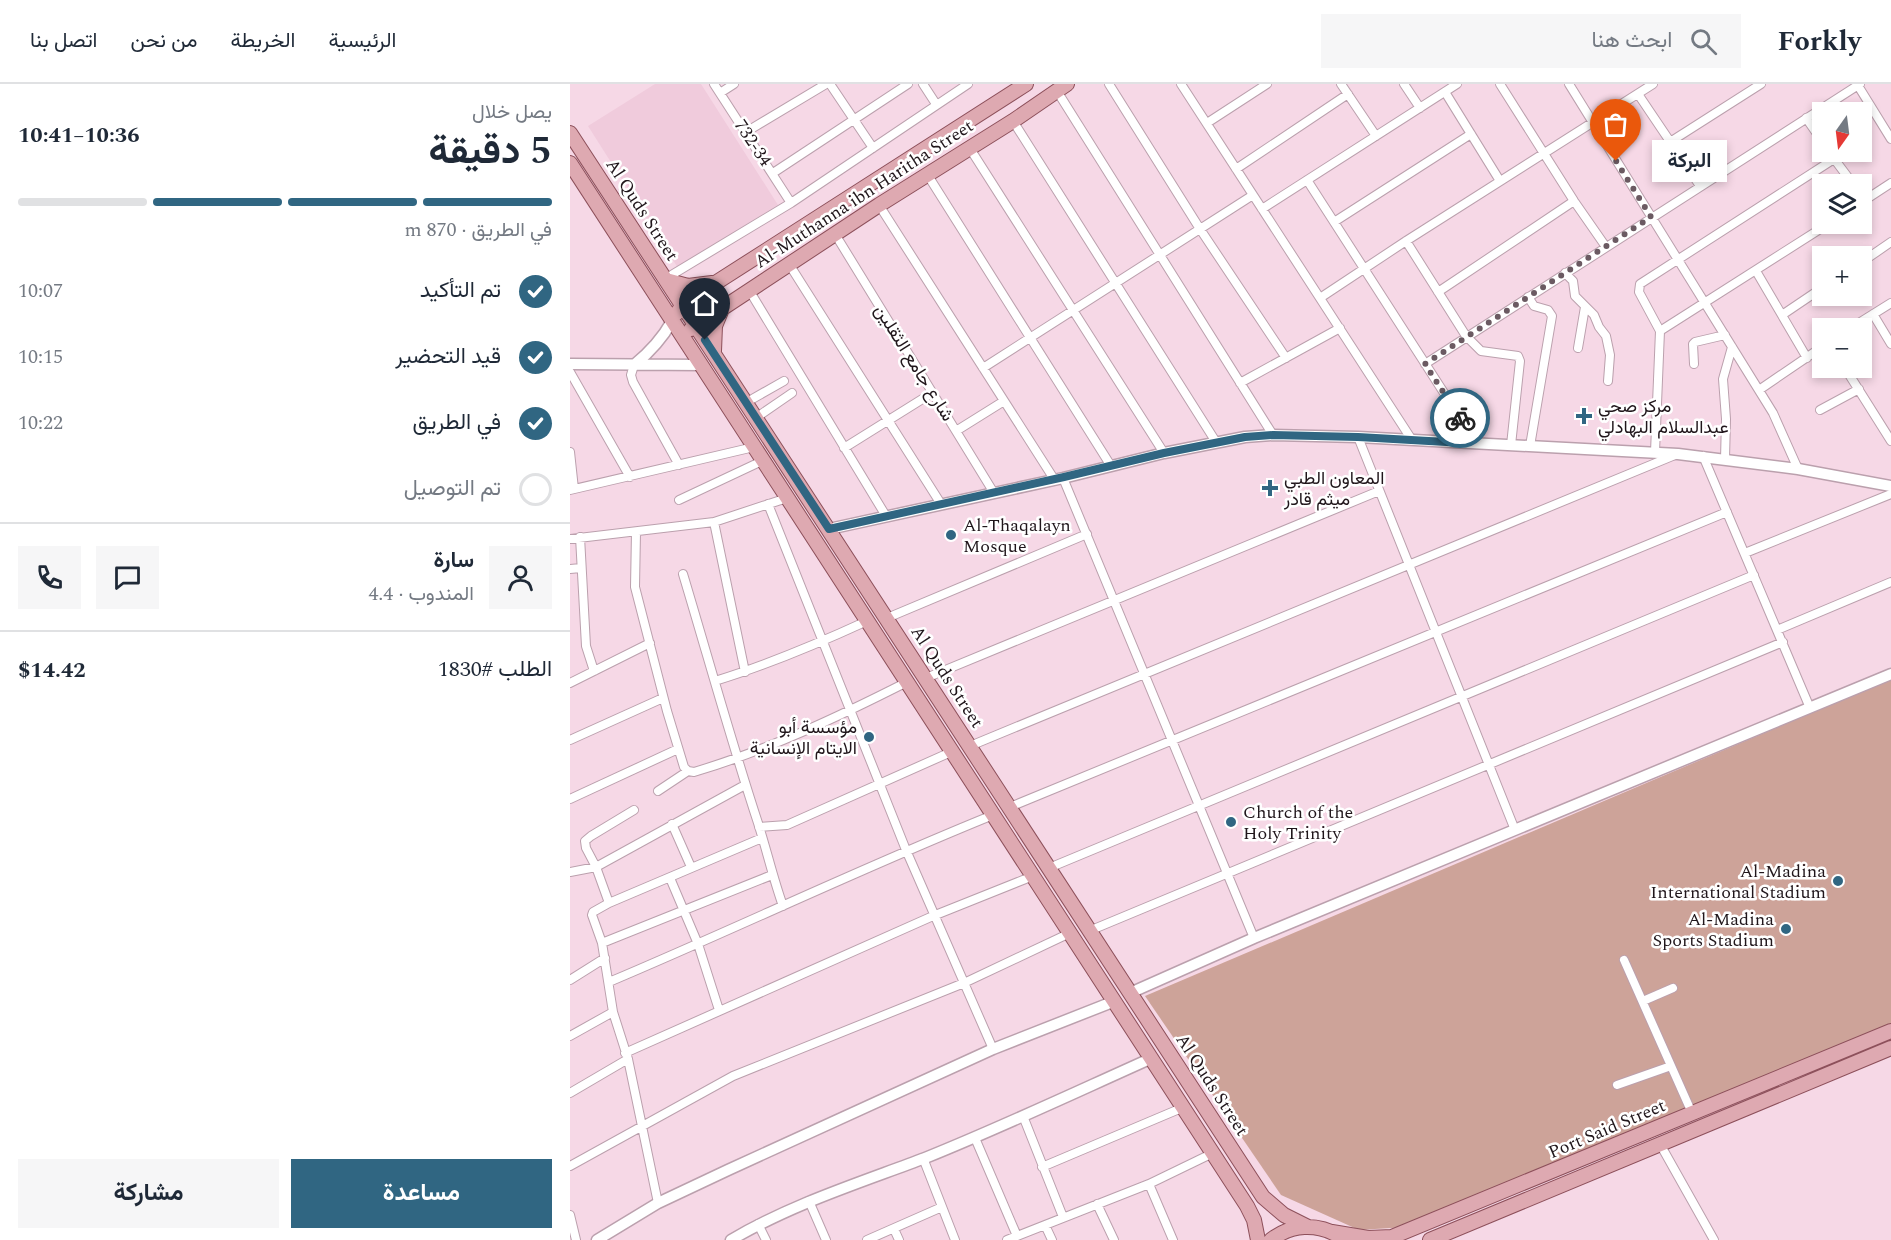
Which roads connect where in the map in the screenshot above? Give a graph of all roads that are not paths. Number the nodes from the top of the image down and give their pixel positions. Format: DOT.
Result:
graph roads {
  1 [pos="714,84"];
  2 [pos="734,84"];
  3 [pos="828,84"];
  4 [pos="908,84"];
  5 [pos="923,84"];
  6 [pos="968,84"];
  7 [pos="1026,84"];
  8 [pos="1109,84"];
  9 [pos="1181,84"];
  10 [pos="1267,84"];
  11 [pos="1341,84"];
  12 [pos="1404,84"];
  13 [pos="1457,84"];
  14 [pos="1500,84"];
  15 [pos="1569,84"];
  16 [pos="1653,84"];
  17 [pos="1761,84"];
  18 [pos="1858,84"];
  19 [pos="1064,86"];
  20 [pos="1444,92"];
  21 [pos="720,93"];
  22 [pos="1348,94"];
  23 [pos="1638,94"];
  24 [pos="936,104"];
  25 [pos="1420,108"];
  26 [pos="1806,118"];
  27 [pos="854,120"];
  28 [pos="1013,121"];
  29 [pos="1207,123"];
  30 [pos="1593,123"];
  31 [pos="1812,127"];
  32 [pos="746,132"];
  33 [pos="570,133"];
  34 [pos="1471,134"];
  35 [pos="1376,136"];
  36 [pos="1891,139"];
  37 [pos="1670,142"];
  38 [pos="969,147"];
  39 [pos="873,148"];
  40 [pos="1544,154"];
  41 [pos="1822,162"];
  42 [pos="570,163"];
  43 [pos="1236,169"];
  44 [pos="773,173"];
  45 [pos="927,174"];
  46 [pos="1307,180"];
  47 [pos="1500,181"];
  48 [pos="1891,183"];
  49 [pos="1700,186"];
  50 [pos="1872,194"];
  51 [pos="1253,195"];
  52 [pos="1574,201"];
  53 [pos="791,203"];
  54 [pos="879,205"];
  55 [pos="1262,209"];
  56 [pos="1651,217"];
  57 [pos="1334,222"];
  58 [pos="1200,229"];
  59 [pos="835,234"];
  60 [pos="1813,234"];
  61 [pos="1406,241"];
  62 [pos="1891,242"];
  63 [pos="1606,247"];
  64 [pos="1160,255"];
  65 [pos="1872,255"];
  66 [pos="1678,260"];
  67 [pos="789,264"];
  68 [pos="1364,268"];
  69 [pos="1756,271"];
  70 [pos="1565,273"];
  71 [pos="666,280"];
  72 [pos="717,282"];
  73 [pos="1115,283"];
  74 [pos="749,291"];
  75 [pos="1438,292"];
  76 [pos="1812,295"];
  77 [pos="1528,297"];
  78 [pos="1320,298"];
  79 [pos="1705,302"];
  80 [pos="1891,303"];
  81 [pos="682,305"];
  82 [pos="1585,307"];
  83 [pos="722,309"];
  84 [pos="1072,311"];
  85 [pos="1873,314"];
  86 [pos="1782,315"];
  87 [pos="1867,318"];
  88 [pos="672,321"];
  89 [pos="697,326"];
  90 [pos="1340,328"];
  91 [pos="1660,331"];
  92 [pos="681,335"];
  93 [pos="1725,335"];
  94 [pos="1466,336"];
  95 [pos="1031,338"];
  96 [pos="1891,344"];
  97 [pos="1732,346"];
  98 [pos="1578,348"];
  99 [pos="714,353"];
  100 [pos="1812,355"];
  101 [pos="1286,358"];
  102 [pos="1807,358"];
  103 [pos="1694,363"];
  104 [pos="570,364"];
  105 [pos="1425,364"];
  106 [pos="634,365"];
  107 [pos="701,365"];
  108 [pos="983,368"];
  109 [pos="570,372"];
  110 [pos="1852,378"];
  111 [pos="784,381"];
  112 [pos="1608,381"];
  113 [pos="1240,383"];
  114 [pos="1859,389"];
  115 [pos="1759,390"];
  116 [pos="792,393"];
  117 [pos="932,393"];
  118 [pos="1004,401"];
  119 [pos="747,402"];
  120 [pos="1820,410"];
  121 [pos="757,417"];
  122 [pos="888,421"];
  123 [pos="956,431"];
  124 [pos="1273,435"];
  125 [pos="1358,437"];
  126 [pos="1412,440"];
  127 [pos="1891,441"];
  128 [pos="1216,442"];
  129 [pos="1464,443"];
  130 [pos="1511,445"];
  131 [pos="1530,446"];
  132 [pos="754,447"];
  133 [pos="844,448"];
  134 [pos="570,452"];
  135 [pos="1655,452"];
  136 [pos="1164,453"];
  137 [pos="1678,454"];
  138 [pos="1703,456"];
  139 [pos="1725,459"];
  140 [pos="762,461"];
  141 [pos="680,465"];
  142 [pos="1111,466"];
  143 [pos="1798,469"];
  144 [pos="630,477"];
  145 [pos="1059,478"];
  146 [pos="1891,486"];
  147 [pos="572,490"];
  148 [pos="1379,491"];
  149 [pos="994,493"];
  150 [pos="1891,494"];
  151 [pos="787,498"];
  152 [pos="679,500"];
  153 [pos="768,504"];
  154 [pos="940,504"];
  155 [pos="1727,512"];
  156 [pos="886,516"];
  157 [pos="714,522"];
  158 [pos="829,529"];
  159 [pos="636,531"];
  160 [pos="1087,534"];
  161 [pos="580,537"];
  162 [pos="570,539"];
  163 [pos="1744,553"];
  164 [pos="1409,565"];
  165 [pos="581,568"];
  166 [pos="570,569"];
  167 [pos="683,574"];
  168 [pos="1754,575"];
  169 [pos="1891,582"];
  170 [pos="1114,600"];
  171 [pos="887,618"];
  172 [pos="867,621"];
  173 [pos="1777,630"];
  174 [pos="1436,632"];
  175 [pos="821,642"];
  176 [pos="1783,642"];
  177 [pos="650,643"];
  178 [pos="594,671"];
  179 [pos="745,672"];
  180 [pos="1145,674"];
  181 [pos="1891,674"];
  182 [pos="926,678"];
  183 [pos="715,681"];
  184 [pos="907,682"];
  185 [pos="570,683"];
  186 [pos="1462,696"];
  187 [pos="663,698"];
  188 [pos="1810,708"];
  189 [pos="946,709"];
  190 [pos="852,710"];
  191 [pos="931,719"];
  192 [pos="570,740"];
  193 [pos="1172,741"];
  194 [pos="970,746"];
  195 [pos="678,749"];
  196 [pos="951,752"];
  197 [pos="737,759"];
  198 [pos="1489,765"];
  199 [pos="688,771"];
  200 [pos="881,784"];
  201 [pos="746,785"];
  202 [pos="658,791"];
  203 [pos="570,799"];
  204 [pos="1199,806"];
  205 [pos="1010,807"];
  206 [pos="634,810"];
  207 [pos="993,815"];
  208 [pos="672,824"];
  209 [pos="759,827"];
  210 [pos="1515,830"];
  211 [pos="762,838"];
  212 [pos="906,850"];
  213 [pos="596,867"];
  214 [pos="691,867"];
  215 [pos="1049,868"];
  216 [pos="570,872"];
  217 [pos="1227,873"];
  218 [pos="771,875"];
  219 [pos="1033,876"];
  220 [pos="670,878"];
  221 [pos="1065,894"];
  222 [pos="1045,895"];
  223 [pos="609,903"];
  224 [pos="783,906"];
  225 [pos="684,910"];
  226 [pos="1055,910"];
  227 [pos="933,915"];
  228 [pos="1089,931"];
  229 [pos="1070,933"];
  230 [pos="1254,938"];
  231 [pos="602,943"];
  232 [pos="698,944"];
  233 [pos="605,958"];
  234 [pos="1624,960"];
  235 [pos="570,980"];
  236 [pos="609,982"];
  237 [pos="964,983"];
  238 [pos="1673,988"];
  239 [pos="1130,993"];
  240 [pos="1114,1001"];
  241 [pos="1643,1001"];
  242 [pos="719,1010"];
  243 [pos="613,1012"];
  244 [pos="1891,1031"];
  245 [pos="570,1036"];
  246 [pos="1891,1048"];
  247 [pos="993,1049"];
  248 [pos="626,1056"];
  249 [pos="1152,1058"];
  250 [pos="1671,1066"];
  251 [pos="1617,1085"];
  252 [pos="570,1093"];
  253 [pos="1184,1107"];
  254 [pos="1692,1113"];
  255 [pos="1023,1116"];
  256 [pos="643,1125"];
  257 [pos="975,1138"];
  258 [pos="1660,1144"];
  259 [pos="1612,1147"];
  260 [pos="1214,1153"];
  261 [pos="923,1158"];
  262 [pos="1618,1162"];
  263 [pos="570,1166"];
  264 [pos="1042,1167"];
  265 [pos="1149,1184"];
  266 [pos="809,1202"];
  267 [pos="658,1203"];
  268 [pos="1097,1204"];
  269 [pos="942,1208"];
  270 [pos="570,1215"];
  271 [pos="1063,1217"];
  272 [pos="758,1224"];
  273 [pos="1045,1225"];
  274 [pos="1308,1227"];
  275 [pos="894,1229"];
  276 [pos="1332,1232"];
  277 [pos="1012,1239"];
  278 [pos="576,1240"];
  279 [pos="597,1240"];
  280 [pos="731,1240"];
  281 [pos="766,1240"];
  282 [pos="826,1240"];
  283 [pos="867,1240"];
  284 [pos="898,1240"];
  285 [pos="955,1240"];
  286 [pos="1052,1240"];
  287 [pos="1114,1240"];
  288 [pos="1173,1240"];
  289 [pos="1258,1240"];
  290 [pos="1271,1240"];
  291 [pos="1344,1240"];
  292 [pos="1430,1240"];
  293 [pos="1714,1240"];
  1 -- 21 [label="street, 732-34"];
  2 -- 21 [label="street"];
  3 -- 27 [label="street"];
  3 -- 32 [label="street"];
  4 -- 27 [label="street"];
  5 -- 24 [label="street"];
  6 -- 24 [label="street"];
  7 -- 72 [label="main road, Al-Muthanna ibn Haritha Street"];
  8 -- 58 [label="street"];
  9 -- 29 [label="street"];
  10 -- 29 [label="street"];
  11 -- 22 [label="street"];
  12 -- 25 [label="street"];
  13 -- 20 [label="street"];
  14 -- 40 [label="street"];
  15 -- 30 [label="street"];
  16 -- 23 [label="street"];
  17 -- 37 [label="street"];
  18 -- 26 [label="street"];
  18 -- 36 [label="street"];
  19 -- 28 [label="main road, Al-Muthanna ibn Haritha Street"];
  19 -- 64 [label="street"];
  20 -- 25 [label="street"];
  20 -- 34 [label="street"];
  21 -- 32 [label="street, 732-34"];
  22 -- 35 [label="street"];
  22 -- 43 [label="street"];
  23 -- 30 [label="street"];
  23 -- 37 [label="street"];
  24 -- 39 [label="street"];
  25 -- 35 [label="street"];
  26 -- 31 [label="street"];
  26 -- 49 [label="street"];
  27 -- 39 [label="street"];
  27 -- 44 [label="street"];
  28 -- 38 [label="main road, Al-Muthanna ibn Haritha Street"];
  28 -- 73 [label="street"];
  29 -- 43 [label="street"];
  30 -- 40 [label="street"];
  30 -- 56 [label="street"];
  32 -- 44 [label="street, 732-34"];
  33 -- 71 [label="main road, Al Quds Street"];
  34 -- 47 [label="street"];
  34 -- 57 [label="street"];
  35 -- 46 [label="street"];
  37 -- 49 [label="street"];
  38 -- 45 [label="main road, Al-Muthanna ibn Haritha Street"];
  38 -- 84 [label="street"];
  39 -- 53 [label="street"];
  40 -- 47 [label="street"];
  40 -- 52 [label="street"];
  41 -- 66 [label="street"];
  42 -- 88 [label="main road, Al Quds Street"];
  43 -- 51 [label="street"];
  44 -- 53 [label="street, 732-34"];
  45 -- 54 [label="main road, Al-Muthanna ibn Haritha Street"];
  45 -- 95 [label="street"];
  46 -- 55 [label="street"];
  46 -- 57 [label="street"];
  47 -- 61 [label="street"];
  48 -- 50 [label="street"];
  49 -- 56 [label="street"];
  51 -- 55 [label="street"];
  51 -- 58 [label="street"];
  52 -- 63 [label="street"];
  52 -- 75 [label="street"];
  53 -- 71 [label="street"];
  54 -- 59 [label="main road, Al-Muthanna ibn Haritha Street"];
  54 -- 108 [label="street"];
  55 -- 78 [label="street"];
  56 -- 63 [label="street"];
  56 -- 66 [label="street"];
  57 -- 68 [label="street"];
  58 -- 64 [label="street"];
  58 -- 101 [label="street"];
  59 -- 67 [label="main road, Al-Muthanna ibn Haritha Street"];
  59 -- 117 [label="street, شارع جامع الثقلين"];
  60 -- 69 [label="street"];
  61 -- 68 [label="street"];
  61 -- 75 [label="street"];
  62 -- 65 [label="street"];
  63 -- 70 [label="street"];
  64 -- 73 [label="street"];
  64 -- 113 [label="street"];
  66 -- 79 [label="street"];
  66 -- 91 [label="street"];
  67 -- 74 [label="main road, Al-Muthanna ibn Haritha Street"];
  67 -- 122 [label="street"];
  68 -- 78 [label="street"];
  68 -- 105 [label="street"];
  69 -- 79 [label="street"];
  69 -- 86 [label="street"];
  70 -- 77 [label="street"];
  70 -- 82 [label="street"];
  71 -- 72 [label="main road"];
  71 -- 81 [label="main road, Al Quds Street"];
  72 -- 81 [label="main road, Al-Muthanna ibn Haritha Street"];
  73 -- 84 [label="street"];
  73 -- 128 [label="street"];
  74 -- 83 [label="main road, Al-Muthanna ibn Haritha Street"];
  74 -- 133 [label="street"];
  75 -- 94 [label="street"];
  76 -- 86 [label="street"];
  77 -- 94 [label="street"];
  77 -- 131 [label="street"];
  78 -- 90 [label="street"];
  79 -- 91 [label="street"];
  79 -- 93 [label="street"];
  80 -- 85 [label="street"];
  81 -- 88 [label="main road, Al-Muthanna ibn Haritha Street"];
  81 -- 89 [label="main road, Al Quds Street"];
  82 -- 98 [label="street"];
  82 -- 112 [label="street"];
  83 -- 89 [label="main road, Al-Muthanna ibn Haritha Street"];
  83 -- 99 [label="main road"];
  84 -- 95 [label="street"];
  84 -- 136 [label="street"];
  85 -- 87 [label="street"];
  85 -- 96 [label="street"];
  86 -- 102 [label="street"];
  88 -- 92 [label="main road, Al Quds Street"];
  88 -- 106 [label="street"];
  89 -- 92 [label="main road, Al-Muthanna ibn Haritha Street"];
  89 -- 99 [label="main road, Al Quds Street"];
  90 -- 101 [label="street"];
  90 -- 126 [label="street"];
  91 -- 135 [label="street"];
  92 -- 107 [label="main road, Al Quds Street"];
  93 -- 97 [label="street"];
  93 -- 103 [label="street"];
  94 -- 105 [label="street"];
  94 -- 130 [label="street"];
  95 -- 108 [label="street"];
  95 -- 142 [label="street"];
  97 -- 115 [label="street"];
  97 -- 139 [label="street"];
  99 -- 119 [label="main road, Al Quds Street"];
  100 -- 102 [label="street"];
  101 -- 113 [label="street"];
  102 -- 115 [label="street"];
  104 -- 106 [label="street"];
  105 -- 129 [label="street"];
  106 -- 107 [label="street"];
  106 -- 141 [label="street"];
  107 -- 132 [label="main road, Al Quds Street"];
  108 -- 118 [label="street"];
  109 -- 144 [label="street"];
  110 -- 114 [label="street"];
  111 -- 119 [label="street"];
  113 -- 124 [label="street"];
  114 -- 120 [label="street"];
  114 -- 127 [label="street"];
  115 -- 143 [label="street"];
  116 -- 121 [label="street"];
  117 -- 122 [label="street"];
  117 -- 123 [label="street, شارع جامع الثقلين"];
  118 -- 123 [label="street"];
  118 -- 145 [label="street"];
  119 -- 121 [label="main road, Al Quds Street"];
  121 -- 158 [label="main road, Al Quds Street"];
  122 -- 133 [label="street"];
  122 -- 154 [label="street"];
  123 -- 149 [label="street, شارع جامع الثقلين"];
  124 -- 125 [label="street"];
  124 -- 128 [label="street"];
  125 -- 126 [label="street"];
  125 -- 148 [label="street"];
  126 -- 129 [label="street"];
  128 -- 136 [label="street"];
  129 -- 130 [label="street"];
  130 -- 131 [label="street"];
  131 -- 135 [label="street"];
  132 -- 140 [label="main road, Al Quds Street"];
  132 -- 141 [label="street"];
  133 -- 156 [label="street"];
  134 -- 147 [label="street"];
  135 -- 137 [label="street"];
  136 -- 142 [label="street"];
  137 -- 138 [label="street"];
  137 -- 164 [label="street"];
  138 -- 139 [label="street"];
  138 -- 155 [label="street"];
  139 -- 143 [label="street"];
  140 -- 151 [label="main road, Al Quds Street"];
  140 -- 152 [label="street"];
  141 -- 144 [label="street"];
  142 -- 145 [label="street"];
  143 -- 146 [label="street"];
  144 -- 147 [label="street"];
  145 -- 149 [label="street"];
  145 -- 160 [label="street"];
  148 -- 164 [label="street"];
  148 -- 170 [label="street"];
  149 -- 154 [label="street"];
  150 -- 163 [label="street"];
  151 -- 153 [label="street"];
  151 -- 172 [label="main road, Al Quds Street"];
  153 -- 157 [label="street"];
  153 -- 175 [label="street"];
  154 -- 156 [label="street"];
  155 -- 163 [label="street"];
  155 -- 174 [label="street"];
  156 -- 158 [label="street"];
  157 -- 159 [label="street"];
  157 -- 179 [label="street"];
  158 -- 171 [label="main road, Al Quds Street"];
  159 -- 161 [label="street"];
  159 -- 177 [label="street"];
  160 -- 170 [label="street"];
  160 -- 171 [label="street"];
  161 -- 162 [label="street"];
  161 -- 165 [label="street"];
  163 -- 168 [label="street"];
  164 -- 174 [label="street"];
  164 -- 180 [label="street"];
  165 -- 166 [label="street"];
  165 -- 178 [label="street"];
  167 -- 183 [label="street"];
  168 -- 173 [label="street"];
  168 -- 186 [label="street"];
  169 -- 173 [label="street"];
  170 -- 180 [label="street"];
  170 -- 182 [label="street"];
  171 -- 182 [label="main road, Al Quds Street"];
  172 -- 175 [label="street"];
  172 -- 184 [label="main road, Al Quds Street"];
  173 -- 176 [label="street"];
  174 -- 186 [label="street"];
  174 -- 193 [label="street"];
  175 -- 179 [label="street"];
  175 -- 190 [label="street"];
  176 -- 188 [label="street"];
  176 -- 198 [label="street"];
  177 -- 178 [label="street"];
  177 -- 187 [label="street"];
  178 -- 185 [label="street"];
  179 -- 183 [label="street"];
  180 -- 193 [label="street"];
  180 -- 194 [label="street"];
  181 -- 188 [label="street"];
  182 -- 189 [label="main road, Al Quds Street"];
  183 -- 197 [label="street"];
  184 -- 190 [label="street"];
  184 -- 191 [label="main road, Al Quds Street"];
  186 -- 198 [label="street"];
  186 -- 204 [label="street"];
  187 -- 192 [label="street"];
  187 -- 195 [label="street"];
  188 -- 210 [label="street"];
  189 -- 191 [label="main road"];
  189 -- 194 [label="main road, Al Quds Street"];
  190 -- 197 [label="street"];
  190 -- 200 [label="street"];
  191 -- 196 [label="main road, Al Quds Street"];
  193 -- 204 [label="street"];
  193 -- 205 [label="street"];
  194 -- 205 [label="main road, Al Quds Street"];
  195 -- 199 [label="street"];
  195 -- 203 [label="street"];
  196 -- 200 [label="street"];
  196 -- 207 [label="main road, Al Quds Street"];
  197 -- 199 [label="street"];
  197 -- 201 [label="street"];
  198 -- 210 [label="street"];
  198 -- 217 [label="street"];
  199 -- 202 [label="street"];
  200 -- 209 [label="street"];
  200 -- 212 [label="street"];
  201 -- 208 [label="street"];
  201 -- 209 [label="street"];
  204 -- 215 [label="street"];
  204 -- 217 [label="street"];
  205 -- 215 [label="main road, Al Quds Street"];
  206 -- 213 [label="street"];
  207 -- 212 [label="street"];
  207 -- 219 [label="main road, Al Quds Street"];
  208 -- 213 [label="street"];
  208 -- 214 [label="street"];
  209 -- 211 [label="street"];
  210 -- 230 [label="street"];
  211 -- 214 [label="street"];
  211 -- 218 [label="street"];
  212 -- 224 [label="street"];
  212 -- 227 [label="street"];
  213 -- 216 [label="street"];
  213 -- 223 [label="street"];
  214 -- 220 [label="street"];
  215 -- 221 [label="main road, Al Quds Street"];
  217 -- 228 [label="street"];
  217 -- 230 [label="street"];
  218 -- 224 [label="street"];
  218 -- 225 [label="street"];
  219 -- 222 [label="main road, Al Quds Street"];
  219 -- 227 [label="street"];
  220 -- 223 [label="street"];
  220 -- 225 [label="street"];
  221 -- 222 [label="main road"];
  221 -- 226 [label="main road"];
  221 -- 228 [label="main road, Al Quds Street"];
  222 -- 226 [label="main road, Al Quds Street"];
  223 -- 231 [label="street"];
  224 -- 232 [label="street"];
  225 -- 231 [label="street"];
  225 -- 232 [label="street"];
  226 -- 229 [label="main road, Al Quds Street"];
  227 -- 237 [label="street"];
  227 -- 242 [label="street"];
  228 -- 239 [label="main road, Al Quds Street"];
  229 -- 237 [label="street"];
  229 -- 240 [label="main road, Al Quds Street"];
  230 -- 239 [label="street"];
  231 -- 233 [label="street"];
  232 -- 236 [label="street"];
  232 -- 242 [label="street"];
  233 -- 235 [label="street"];
  233 -- 236 [label="street"];
  234 -- 241 [label="street"];
  236 -- 243 [label="street"];
  237 -- 247 [label="street"];
  237 -- 256 [label="street"];
  238 -- 241 [label="street"];
  239 -- 274 [label="main road, Al Quds Street"];
  240 -- 247 [label="street"];
  240 -- 249 [label="main road, Al Quds Street"];
  241 -- 250 [label="street"];
  242 -- 248 [label="street"];
  243 -- 245 [label="street"];
  243 -- 248 [label="street"];
  244 -- 254 [label="main road, Port Said Street"];
  246 -- 258 [label="main road, Port Said Street"];
  247 -- 267 [label="street"];
  248 -- 252 [label="street"];
  248 -- 256 [label="street"];
  249 -- 253 [label="main road, Al Quds Street"];
  249 -- 255 [label="street"];
  250 -- 251 [label="street"];
  250 -- 254 [label="street"];
  253 -- 260 [label="main road, Al Quds Street"];
  253 -- 264 [label="street"];
  254 -- 259 [label="main road, Port Said Street"];
  255 -- 257 [label="street"];
  255 -- 264 [label="street"];
  256 -- 263 [label="street"];
  256 -- 267 [label="street"];
  257 -- 261 [label="street"];
  257 -- 277 [label="street"];
  258 -- 262 [label="main road, Port Said Street"];
  258 -- 293 [label="street"];
  259 -- 262 [label="main road"];
  259 -- 276 [label="main road, Port Said Street"];
  260 -- 265 [label="street"];
  260 -- 289 [label="main road, Al Quds Street"];
  261 -- 266 [label="street"];
  261 -- 269 [label="street"];
  262 -- 292 [label="main road, Port Said Street"];
  264 -- 271 [label="street"];
  265 -- 268 [label="street"];
  265 -- 288 [label="street"];
  266 -- 272 [label="street"];
  266 -- 282 [label="street"];
  267 -- 279 [label="street"];
  268 -- 271 [label="street"];
  268 -- 287 [label="street"];
  269 -- 275 [label="street"];
  269 -- 285 [label="street"];
  270 -- 278 [label="street"];
  271 -- 273 [label="street"];
  272 -- 280 [label="street"];
  272 -- 281 [label="street"];
  273 -- 277 [label="street"];
  273 -- 286 [label="street"];
  274 -- 276 [label="main road, Port Said Street"];
  274 -- 290 [label="main road"];
  275 -- 283 [label="street"];
  275 -- 284 [label="street"];
  276 -- 291 [label="main road"];
}
